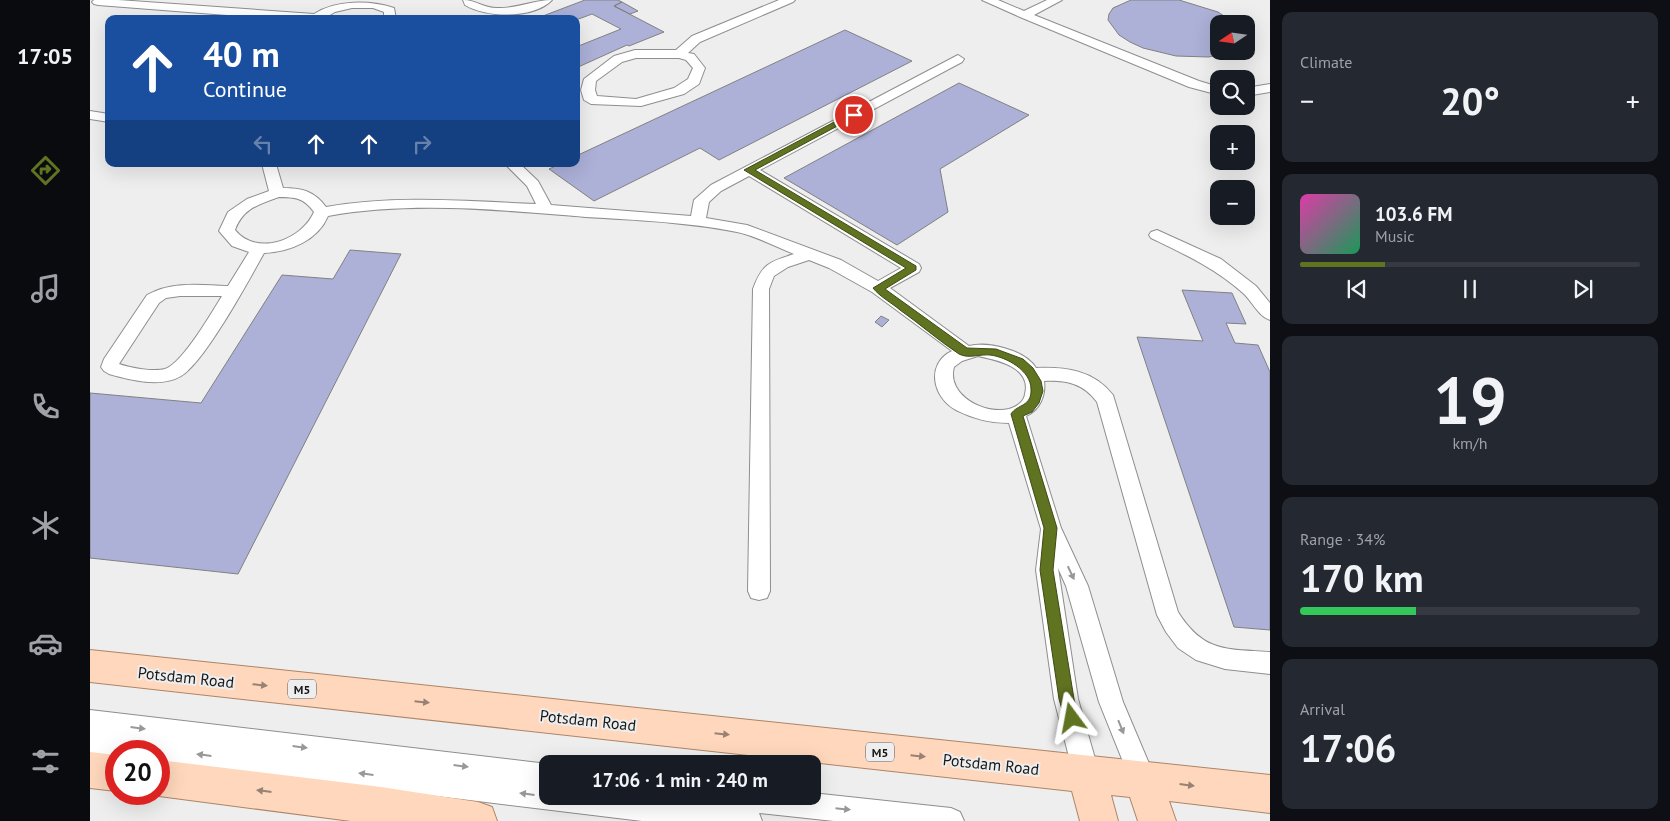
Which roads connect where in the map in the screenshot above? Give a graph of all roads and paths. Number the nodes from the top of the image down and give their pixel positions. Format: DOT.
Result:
graph roads {
  1 [pos="546,0"];
  2 [pos="789,0"];
  3 [pos="988,0"];
  4 [pos="1056,0"];
  5 [pos="350,1"];
  6 [pos="96,4"];
  7 [pos="472,4"];
  8 [pos="1024,14"];
  9 [pos="268,15"];
  10 [pos="320,15"];
  11 [pos="390,15"];
  12 [pos="678,54"];
  13 [pos="958,59"];
  14 [pos="1210,88"];
  15 [pos="1270,88"];
  16 [pos="1255,90"];
  17 [pos="580,100"];
  18 [pos="591,100"];
  19 [pos="90,115"];
  20 [pos="105,117"];
  21 [pos="270,167"];
  22 [pos="515,167"];
  23 [pos="749,170"];
  24 [pos="277,193"];
  25 [pos="546,209"];
  26 [pos="322,212"];
  27 [pos="698,221"];
  28 [pos="1157,235"];
  29 [pos="259,248"];
  30 [pos="810,254"];
  31 [pos="878,288"];
  32 [pos="232,292"];
  33 [pos="1270,314"];
  34 [pos="965,352"];
  35 [pos="1032,375"];
  36 [pos="1016,414"];
  37 [pos="1051,528"];
  38 [pos="759,591"];
  39 [pos="1270,663"];
  40 [pos="90,666"];
  41 [pos="90,722"];
  42 [pos="90,742"];
  43 [pos="90,770"];
  44 [pos="105,772"];
  45 [pos="539,775"];
  46 [pos="1087,776"];
  47 [pos="170,779"];
  48 [pos="1143,780"];
  49 [pos="1270,794"];
  50 [pos="806,805"];
  51 [pos="478,821"];
  52 [pos="749,821"];
  53 [pos="951,821"];
  54 [pos="1099,821"];
  55 [pos="1157,821"];
  1 -- 7 [label="lane"];
  2 -- 12 [label="lane"];
  3 -- 8 [label="lane"];
  4 -- 8 [label="lane"];
  5 -- 10 [label="lane"];
  5 -- 11 [label="lane"];
  6 -- 9 [label="lane"];
  8 -- 14 [label="lane"];
  12 -- 18 [label="lane"];
  12 -- 18 [label="lane"];
  13 -- 23 [label="lane"];
  15 -- 16 [label="lane"];
  17 -- 18 [label="lane"];
  19 -- 20 [label="lane"];
  21 -- 24 [label="lane"];
  22 -- 25 [label="lane"];
  23 -- 27 [label="lane"];
  23 -- 31 [label="lane"];
  24 -- 26 [label="lane"];
  24 -- 29 [label="lane"];
  25 -- 26 [label="lane"];
  25 -- 27 [label="lane"];
  26 -- 29 [label="lane"];
  27 -- 30 [label="lane"];
  28 -- 33 [label="lane"];
  29 -- 32 [label="lane"];
  30 -- 31 [label="lane"];
  30 -- 38 [label="lane"];
  31 -- 34 [label="lane"];
  32 -- 32 [label="lane"];
  34 -- 35 [label="lane"];
  34 -- 36 [label="lane"];
  35 -- 36 [label="lane"];
  35 -- 39 [label="lane"];
  36 -- 37 [label="lane"];
  37 -- 46 [label="lane"];
  37 -- 48 [label="lane, one-way"];
  40 -- 46 [label="main road, Potsdam Road / M5, one-way"];
  41 -- 45 [label="lane, one-way"];
  52 -- 42 [label="lane, one-way"];
  43 -- 44 [label="main road"];
  46 -- 48 [label="main road, Potsdam Road / M5"];
  46 -- 54 [label="main road"];
  51 -- 47 [label="main road, one-way"];
  48 -- 49 [label="main road, Potsdam Road / M5, one-way"];
  48 -- 55 [label="main road"];
  50 -- 53 [label="lane, one-way"];
}
